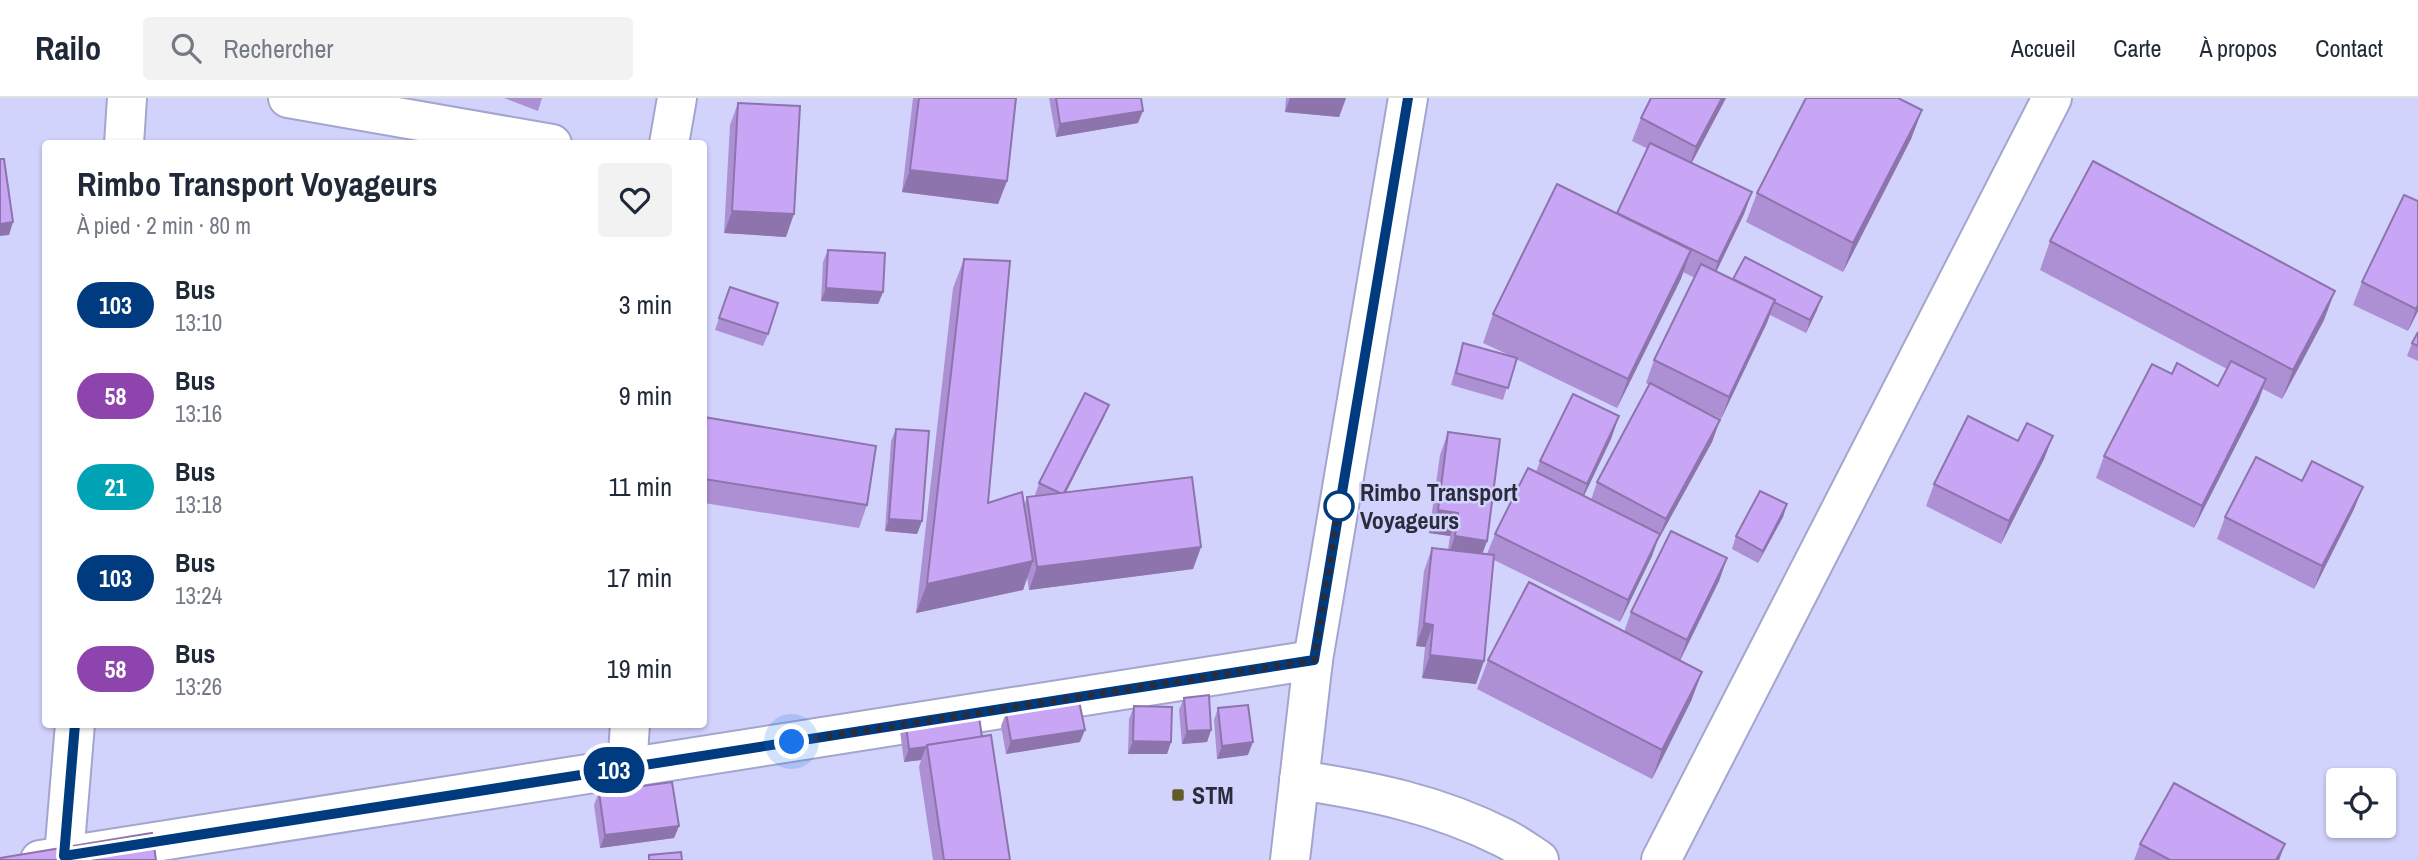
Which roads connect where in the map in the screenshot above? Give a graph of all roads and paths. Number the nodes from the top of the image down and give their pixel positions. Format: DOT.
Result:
graph roads {
  1 [pos="127,98"];
  2 [pos="288,98"];
  3 [pos="677,98"];
  4 [pos="1408,98"];
  5 [pos="2052,98"];
  6 [pos="124,140"];
  7 [pos="529,140"];
  8 [pos="670,140"];
  9 [pos="1314,660"];
  10 [pos="74,728"];
  11 [pos="630,728"];
  12 [pos="627,768"];
  13 [pos="1299,780"];
  14 [pos="52,858"];
  15 [pos="1290,860"];
  16 [pos="1539,860"];
  17 [pos="1661,860"];
  1 -- 6 [label="street"];
  2 -- 7 [label="street"];
  3 -- 8 [label="street"];
  4 -- 9 [label="street"];
  5 -- 17 [label="street"];
  9 -- 12 [label="street"];
  9 -- 13 [label="street"];
  10 -- 14 [label="street"];
  11 -- 12 [label="street"];
  12 -- 14 [label="street"];
  13 -- 15 [label="street"];
  13 -- 16 [label="street"];
}
